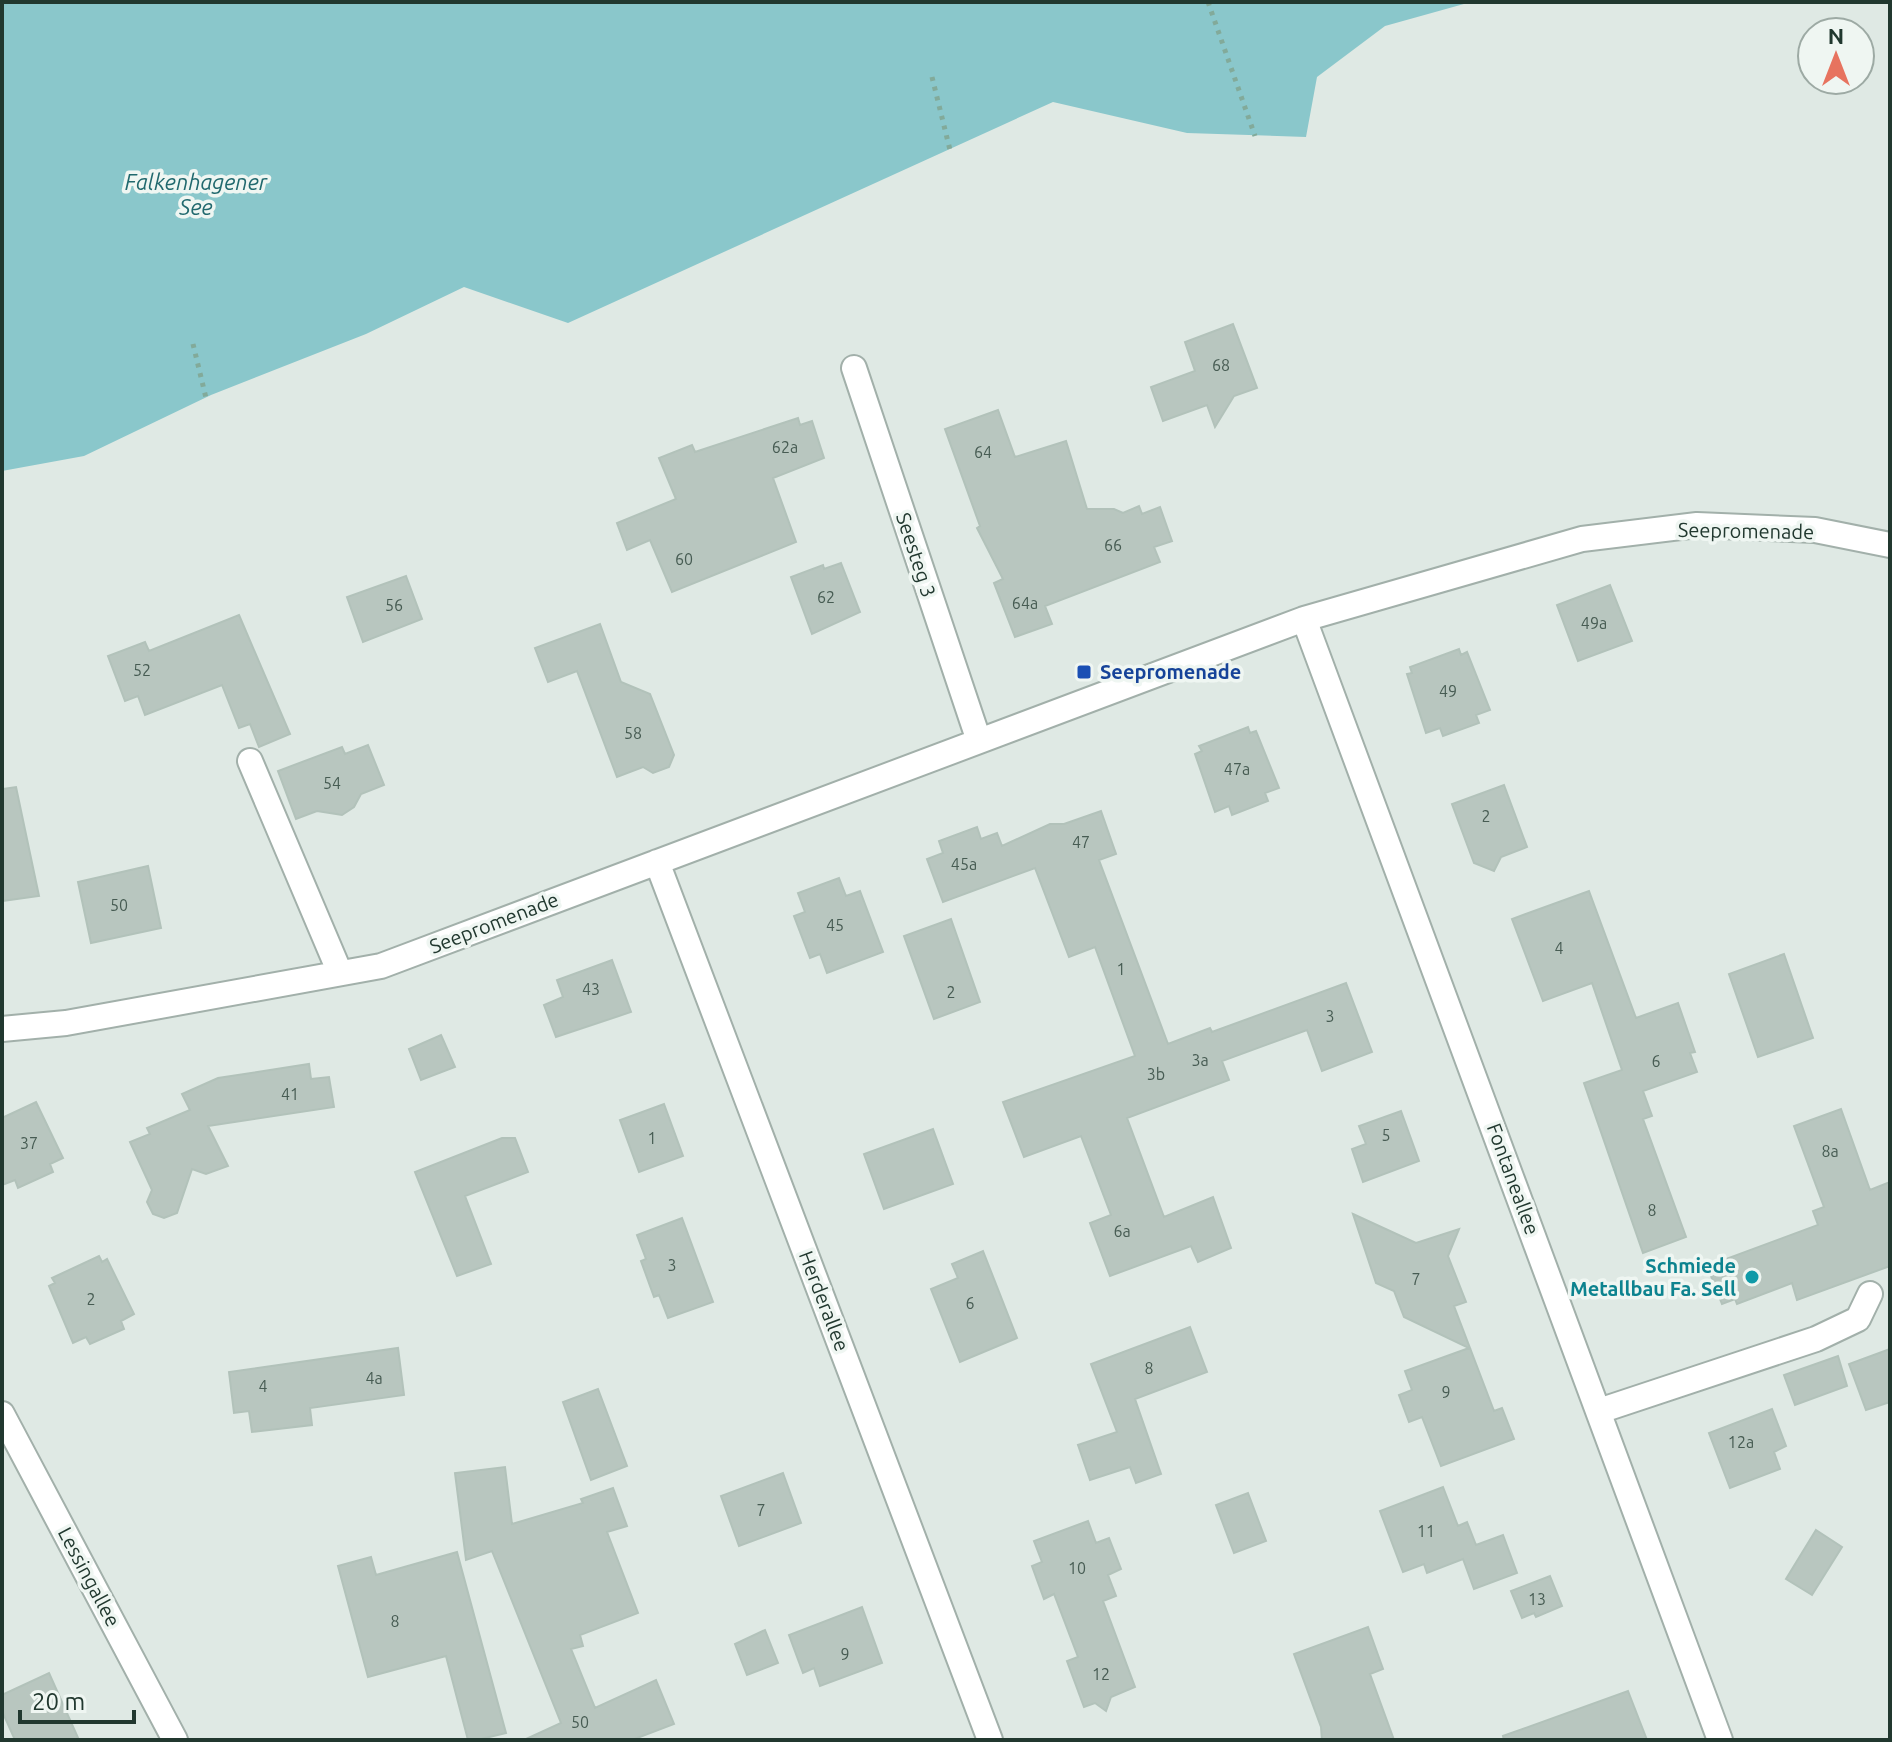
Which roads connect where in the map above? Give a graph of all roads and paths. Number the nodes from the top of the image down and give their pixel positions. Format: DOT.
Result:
graph roads {
  1 [pos="1208,2"];
  2 [pos="932,77"];
  3 [pos="1255,136"];
  4 [pos="950,150"];
  5 [pos="193,344"];
  6 [pos="854,368"];
  7 [pos="206,398"];
  8 [pos="1890,545"];
  9 [pos="1304,619"];
  10 [pos="979,741"];
  11 [pos="250,761"];
  12 [pos="657,862"];
  13 [pos="340,973"];
  14 [pos="2,1029"];
  15 [pos="1870,1294"];
  16 [pos="1599,1411"];
  17 [pos="2,1414"];
  18 [pos="175,1740"];
  19 [pos="990,1740"];
  20 [pos="1720,1740"];
  1 -- 3 [label="path"];
  2 -- 4 [label="path"];
  5 -- 7 [label="path"];
  6 -- 10 [label="street, Seesteg 3"];
  8 -- 9 [label="street, Seepromenade"];
  9 -- 10 [label="street, Seepromenade"];
  9 -- 16 [label="street, Fontaneallee"];
  10 -- 12 [label="street, Seepromenade"];
  11 -- 13 [label="street"];
  12 -- 13 [label="street, Seepromenade"];
  12 -- 19 [label="street, Herderallee"];
  13 -- 14 [label="street, Seepromenade"];
  15 -- 16 [label="street"];
  16 -- 20 [label="street, Fontaneallee"];
  17 -- 18 [label="street, Lessingallee"];
}
